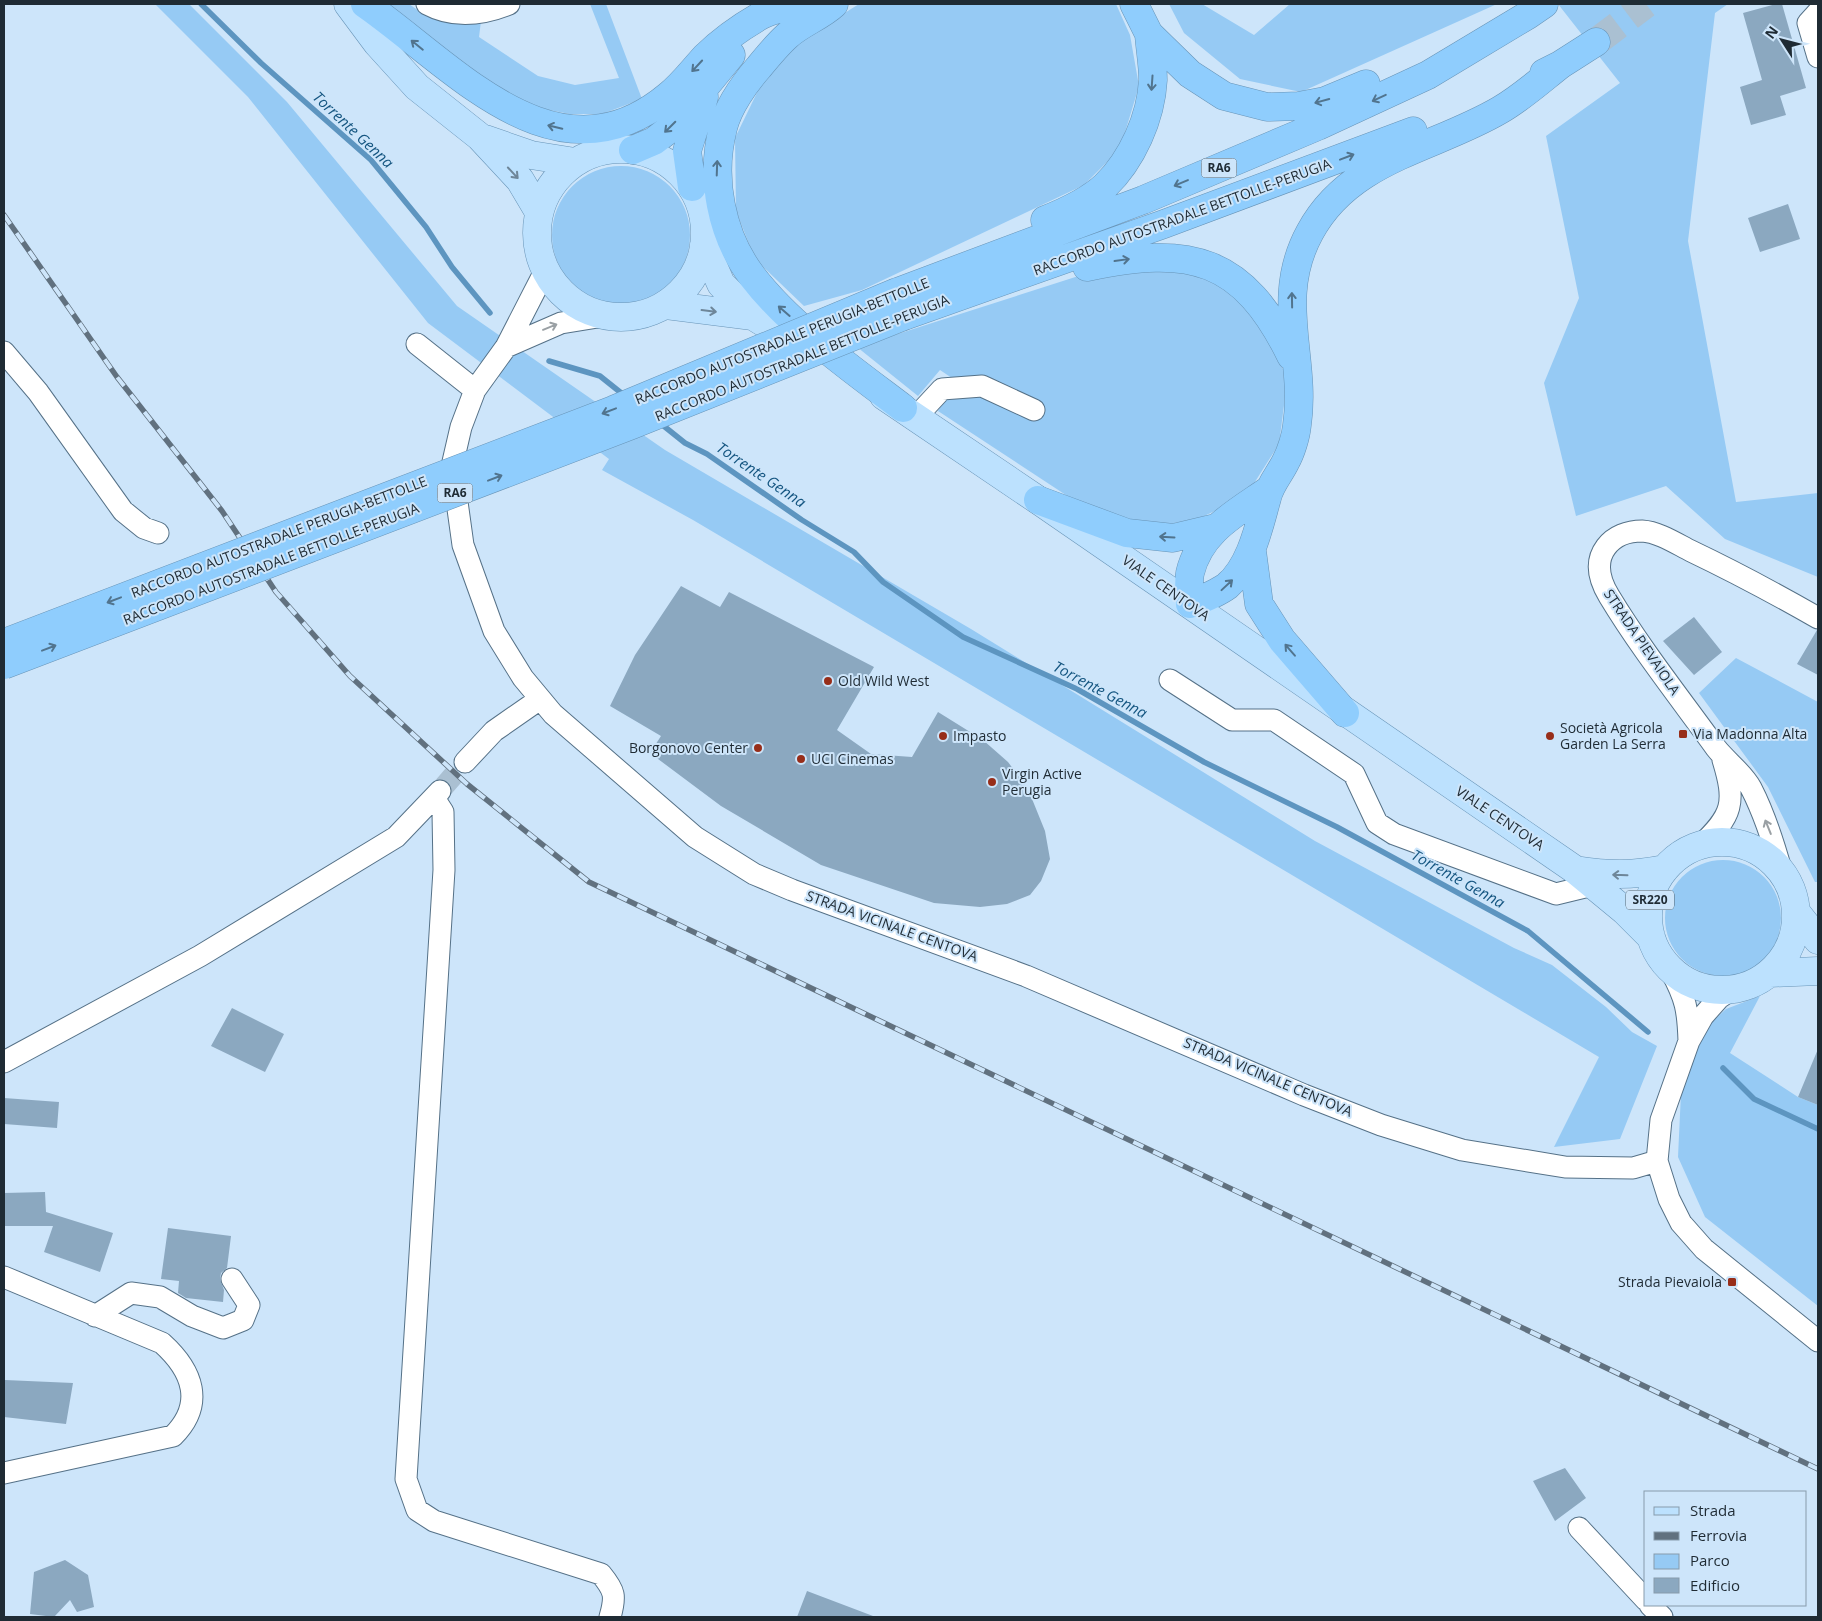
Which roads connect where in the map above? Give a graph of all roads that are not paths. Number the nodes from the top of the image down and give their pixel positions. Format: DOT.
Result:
graph roads {
  1 [pos="348,4"];
  2 [pos="365,4"];
  3 [pos="427,4"];
  4 [pos="508,4"];
  5 [pos="796,4"];
  6 [pos="815,4"];
  7 [pos="834,4"];
  8 [pos="1134,4"];
  9 [pos="1536,10"];
  10 [pos="1818,12"];
  11 [pos="1149,34"];
  12 [pos="1596,42"];
  13 [pos="1818,57"];
  14 [pos="1560,65"];
  15 [pos="713,77"];
  16 [pos="480,138"];
  17 [pos="633,150"];
  18 [pos="575,162"];
  19 [pos="692,187"];
  20 [pos="539,212"];
  21 [pos="704,245"];
  22 [pos="545,271"];
  23 [pos="666,304"];
  24 [pos="908,306"];
  25 [pos="604,316"];
  26 [pos="753,316"];
  27 [pos="417,344"];
  28 [pos="506,347"];
  29 [pos="4,352"];
  30 [pos="1296,366"];
  31 [pos="475,390"];
  32 [pos="1034,410"];
  33 [pos="909,412"];
  34 [pos="1269,490"];
  35 [pos="1038,500"];
  36 [pos="1215,528"];
  37 [pos="158,533"];
  38 [pos="1252,551"];
  39 [pos="1190,604"];
  40 [pos="1818,618"];
  41 [pos="4,642"];
  42 [pos="4,665"];
  43 [pos="1170,680"];
  44 [pos="540,698"];
  45 [pos="1345,713"];
  46 [pos="1722,755"];
  47 [pos="465,762"];
  48 [pos="1700,846"];
  49 [pos="1665,869"];
  50 [pos="1782,873"];
  51 [pos="1584,877"];
  52 [pos="1796,912"];
  53 [pos="1651,937"];
  54 [pos="1818,940"];
  55 [pos="1671,971"];
  56 [pos="1818,971"];
  57 [pos="1770,973"];
  58 [pos="1731,990"];
  59 [pos="1689,1041"];
  60 [pos="4,1062"];
  61 [pos="1657,1161"];
  62 [pos="4,1277"];
  63 [pos="232,1279"];
  64 [pos="95,1316"];
  65 [pos="1818,1340"];
  66 [pos="4,1474"];
  67 [pos="1579,1528"];
  68 [pos="1644,1598"];
  69 [pos="1651,1606"];
  70 [pos="610,1617"];
  71 [pos="1662,1617"];
  1 -- 16 [label="main road"];
  5 -- 2 [label="highway, one-way"];
  3 -- 4 [label="street"];
  6 -- 15 [label="highway"];
  33 -- 7 [label="highway, one-way"];
  8 -- 11 [label="highway"];
  9 -- 11 [label="highway, RA6, one-way"];
  9 -- 24 [label="highway, RACCORDO AUTOSTRADALE PERUGIA-BETTOLLE / RA6, one-way"];
  10 -- 13 [label="street"];
  11 -- 24 [label="highway, one-way"];
  12 -- 14 [label="highway, RACCORDO AUTOSTRADALE BETTOLLE-PERUGIA / RA6"];
  24 -- 14 [label="highway, RACCORDO AUTOSTRADALE BETTOLLE-PERUGIA / RA6, one-way"];
  30 -- 14 [label="highway, one-way"];
  15 -- 17 [label="highway, one-way"];
  15 -- 19 [label="highway"];
  16 -- 18 [label="main road"];
  16 -- 20 [label="main road, one-way"];
  17 -- 18 [label="main road"];
  17 -- 19 [label="main road"];
  18 -- 20 [label="main road"];
  19 -- 21 [label="main road"];
  20 -- 22 [label="main road"];
  21 -- 23 [label="main road"];
  21 -- 26 [label="main road"];
  22 -- 25 [label="main road"];
  22 -- 28 [label="street, STRADA VICINALE CENTOVA"];
  23 -- 25 [label="main road"];
  23 -- 26 [label="main road, one-way"];
  24 -- 30 [label="highway, one-way"];
  24 -- 41 [label="highway, RACCORDO AUTOSTRADALE PERUGIA-BETTOLLE / RA6, one-way, bridge"];
  42 -- 24 [label="highway, RACCORDO AUTOSTRADALE BETTOLLE-PERUGIA / RA6, one-way, bridge"];
  28 -- 25 [label="street, one-way"];
  26 -- 33 [label="main road, VIALE CENTOVA"];
  27 -- 31 [label="street"];
  28 -- 31 [label="street, STRADA VICINALE CENTOVA"];
  29 -- 37 [label="street"];
  30 -- 34 [label="highway"];
  31 -- 44 [label="street, STRADA VICINALE CENTOVA"];
  32 -- 33 [label="street"];
  33 -- 35 [label="main road, VIALE CENTOVA"];
  34 -- 36 [label="highway"];
  34 -- 38 [label="highway"];
  36 -- 35 [label="highway, one-way"];
  35 -- 39 [label="main road, VIALE CENTOVA"];
  36 -- 39 [label="highway"];
  39 -- 38 [label="highway, one-way"];
  45 -- 38 [label="highway, one-way"];
  39 -- 45 [label="main road, VIALE CENTOVA"];
  40 -- 46 [label="street, STRADA PIEVAIOLA / SR220"];
  43 -- 51 [label="street"];
  44 -- 47 [label="street"];
  44 -- 61 [label="street, STRADA VICINALE CENTOVA"];
  45 -- 51 [label="main road, VIALE CENTOVA"];
  46 -- 48 [label="street, SR220"];
  50 -- 46 [label="street, SR220, one-way"];
  48 -- 49 [label="main road, SR220"];
  48 -- 50 [label="main road, SR220"];
  49 -- 51 [label="main road, VIALE CENTOVA, one-way"];
  49 -- 53 [label="main road, SR220"];
  50 -- 52 [label="main road, SR220"];
  51 -- 53 [label="main road, VIALE CENTOVA"];
  52 -- 54 [label="main road"];
  52 -- 57 [label="main road, SR220"];
  53 -- 55 [label="main road, SR220"];
  55 -- 58 [label="main road, SR220"];
  55 -- 59 [label="street, SR220"];
  56 -- 57 [label="main road"];
  57 -- 58 [label="main road, SR220"];
  58 -- 59 [label="street, SR220"];
  59 -- 61 [label="street, SR220"];
  60 -- 70 [label="street"];
  61 -- 65 [label="street, SR220"];
  62 -- 64 [label="street"];
  63 -- 64 [label="street"];
  64 -- 66 [label="street"];
  67 -- 68 [label="street"];
  69 -- 71 [label="street"];
}
